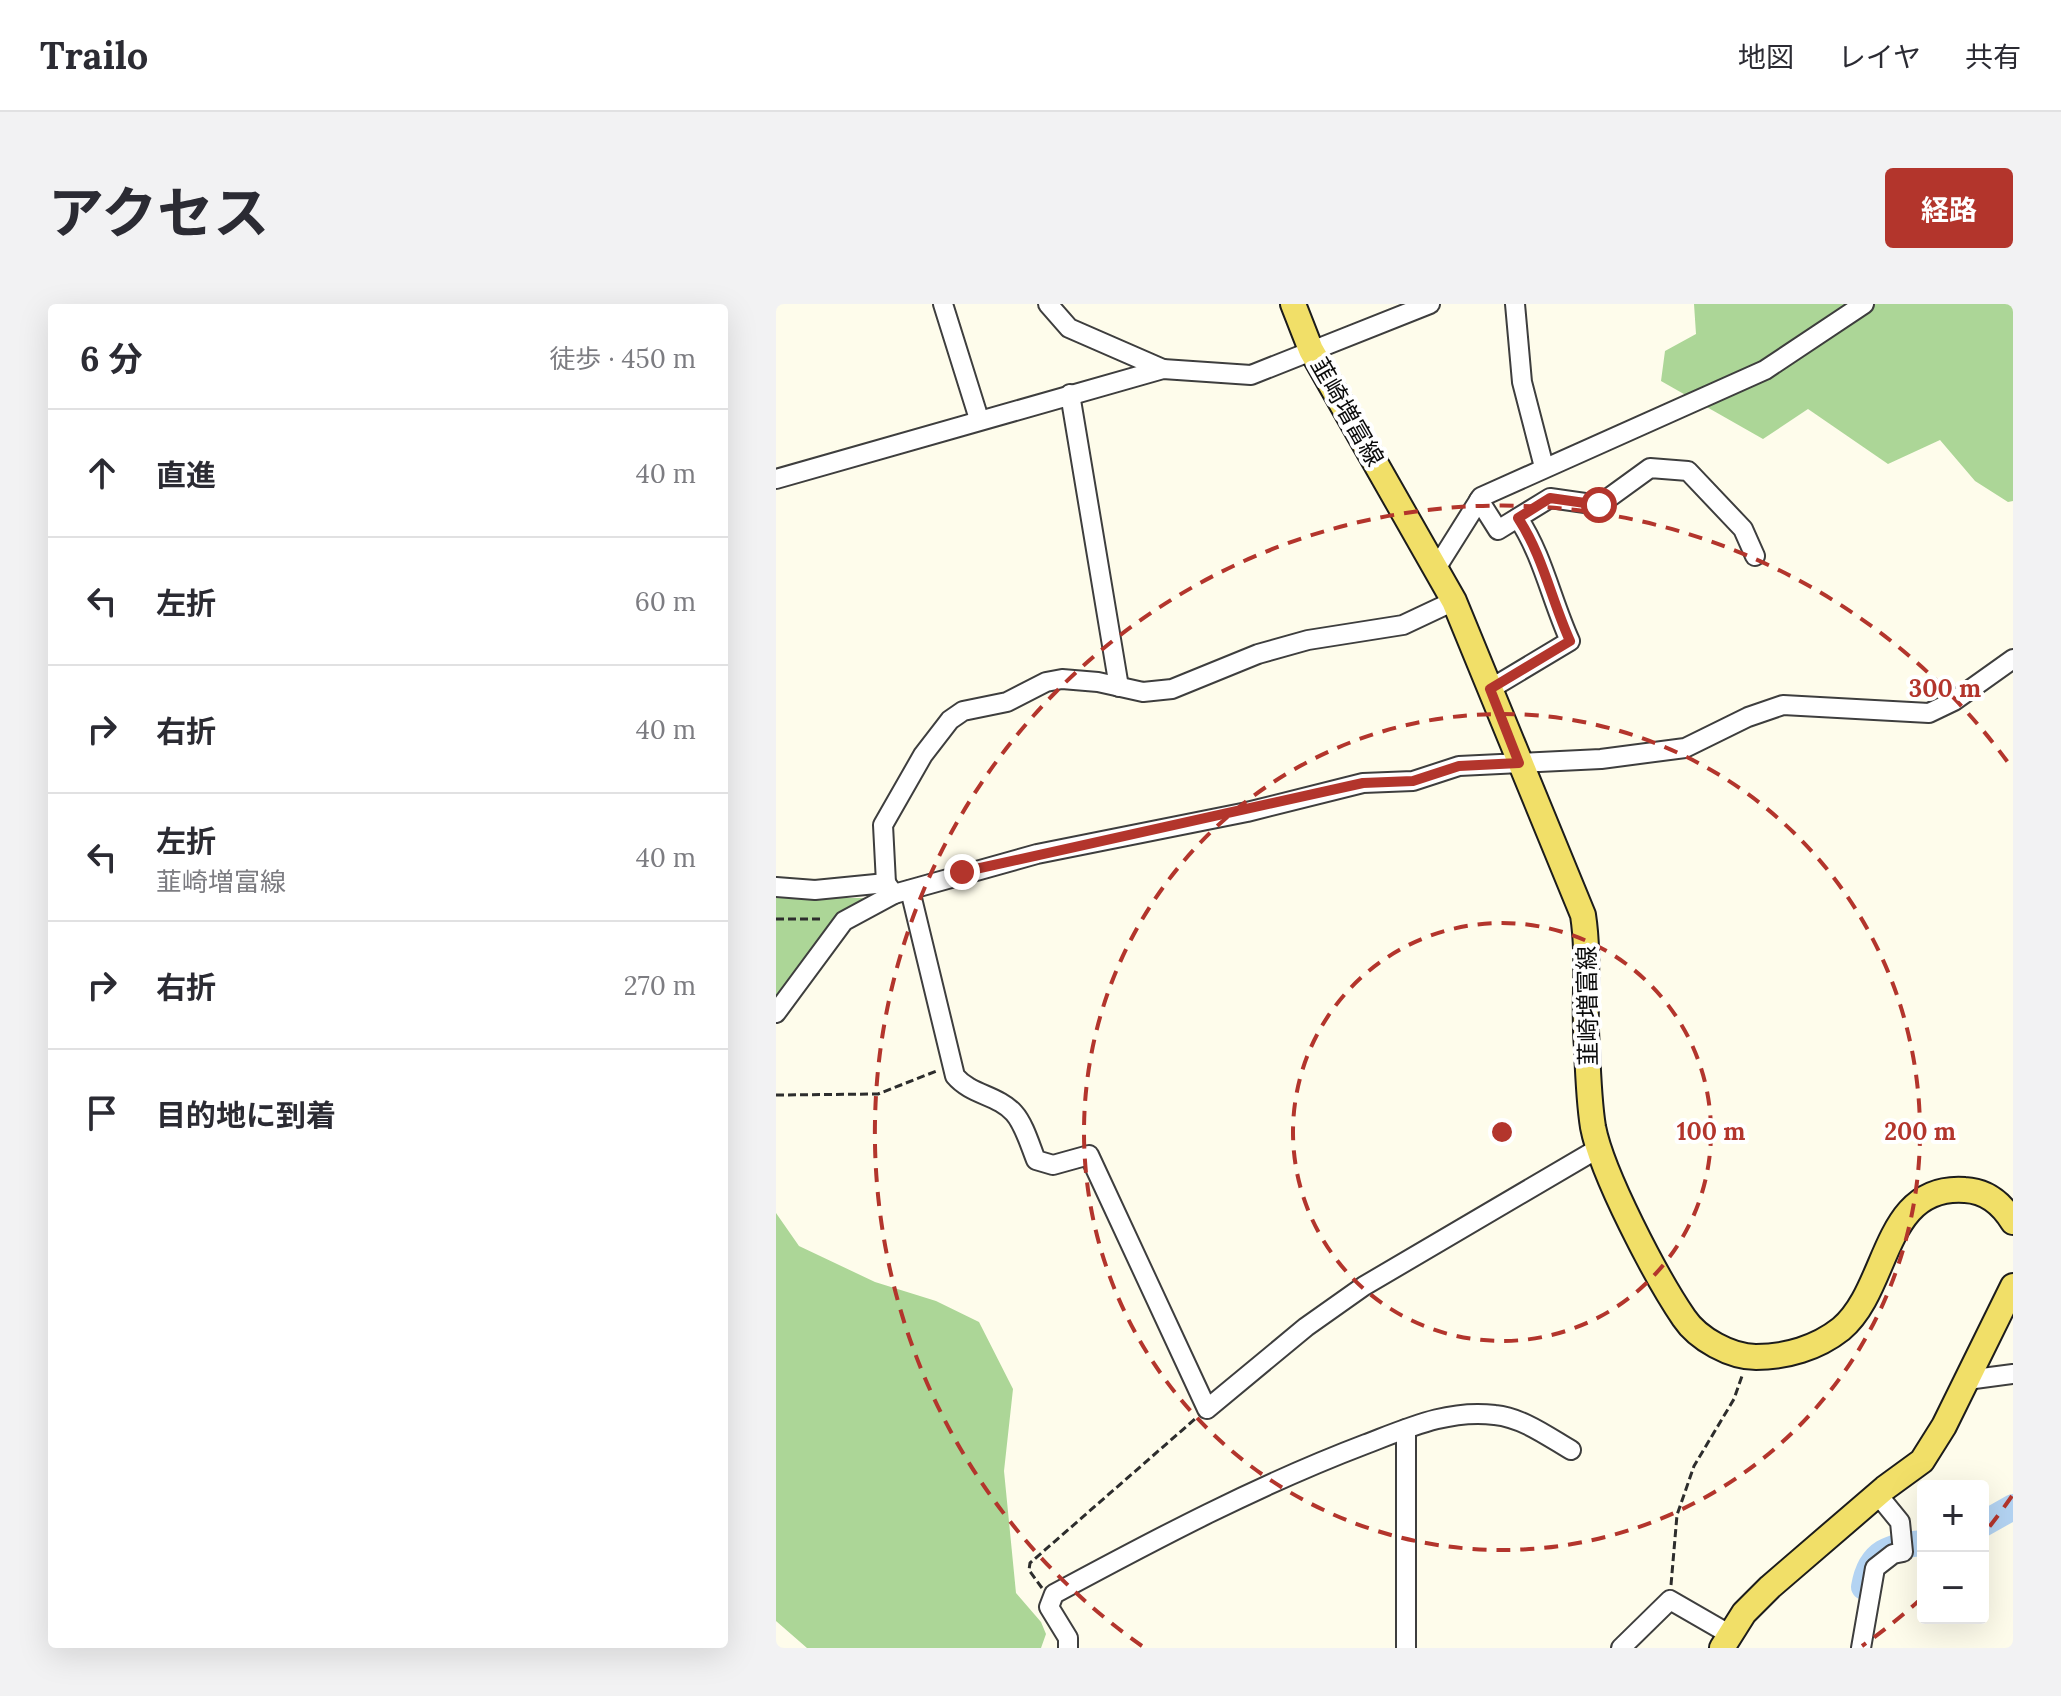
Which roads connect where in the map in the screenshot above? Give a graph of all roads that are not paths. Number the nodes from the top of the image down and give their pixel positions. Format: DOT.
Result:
graph roads {
  1 [pos="943,304"];
  2 [pos="1048,304"];
  3 [pos="1293,304"];
  4 [pos="1430,304"];
  5 [pos="1515,304"];
  6 [pos="1864,304"];
  7 [pos="1311,350"];
  8 [pos="1163,369"];
  9 [pos="1070,394"];
  10 [pos="979,419"];
  11 [pos="1544,467"];
  12 [pos="776,479"];
  13 [pos="1479,500"];
  14 [pos="1518,518"];
  15 [pos="1755,556"];
  16 [pos="1437,567"];
  17 [pos="1454,601"];
  18 [pos="2013,659"];
  19 [pos="1119,687"];
  20 [pos="1490,689"];
  21 [pos="1519,763"];
  22 [pos="776,887"];
  23 [pos="897,889"];
  24 [pos="776,1013"];
  25 [pos="1599,1148"];
  26 [pos="2013,1222"];
  27 [pos="2013,1286"];
  28 [pos="2013,1374"];
  29 [pos="1967,1380"];
  30 [pos="1406,1429"];
  31 [pos="1571,1450"];
  32 [pos="1878,1495"];
  33 [pos="1726,1641"];
  34 [pos="1068,1648"];
  35 [pos="1406,1648"];
  36 [pos="1621,1648"];
  37 [pos="1861,1648"];
  1 -- 10 [label="street"];
  2 -- 8 [label="street"];
  3 -- 7 [label="main road, 韮崎増富線"];
  4 -- 7 [label="street"];
  5 -- 11 [label="street"];
  6 -- 11 [label="street"];
  7 -- 8 [label="street"];
  7 -- 16 [label="main road, 韮崎増富線"];
  8 -- 9 [label="street"];
  9 -- 10 [label="street"];
  9 -- 19 [label="street"];
  10 -- 12 [label="street"];
  11 -- 13 [label="street"];
  13 -- 14 [label="street"];
  13 -- 16 [label="street"];
  14 -- 15 [label="street"];
  14 -- 20 [label="street"];
  16 -- 17 [label="main road, 韮崎増富線"];
  17 -- 19 [label="street"];
  17 -- 20 [label="main road, 韮崎増富線"];
  18 -- 21 [label="street"];
  19 -- 23 [label="street"];
  20 -- 21 [label="main road, 韮崎増富線"];
  21 -- 23 [label="street"];
  21 -- 25 [label="main road, 韮崎増富線"];
  22 -- 23 [label="street"];
  23 -- 24 [label="street"];
  23 -- 25 [label="street"];
  25 -- 26 [label="main road, 韮崎増富線"];
  27 -- 29 [label="main road"];
  28 -- 29 [label="street"];
  29 -- 32 [label="main road"];
  30 -- 31 [label="street"];
  30 -- 34 [label="street"];
  30 -- 35 [label="street"];
  32 -- 33 [label="main road"];
  32 -- 37 [label="street"];
  33 -- 36 [label="street"];
}
